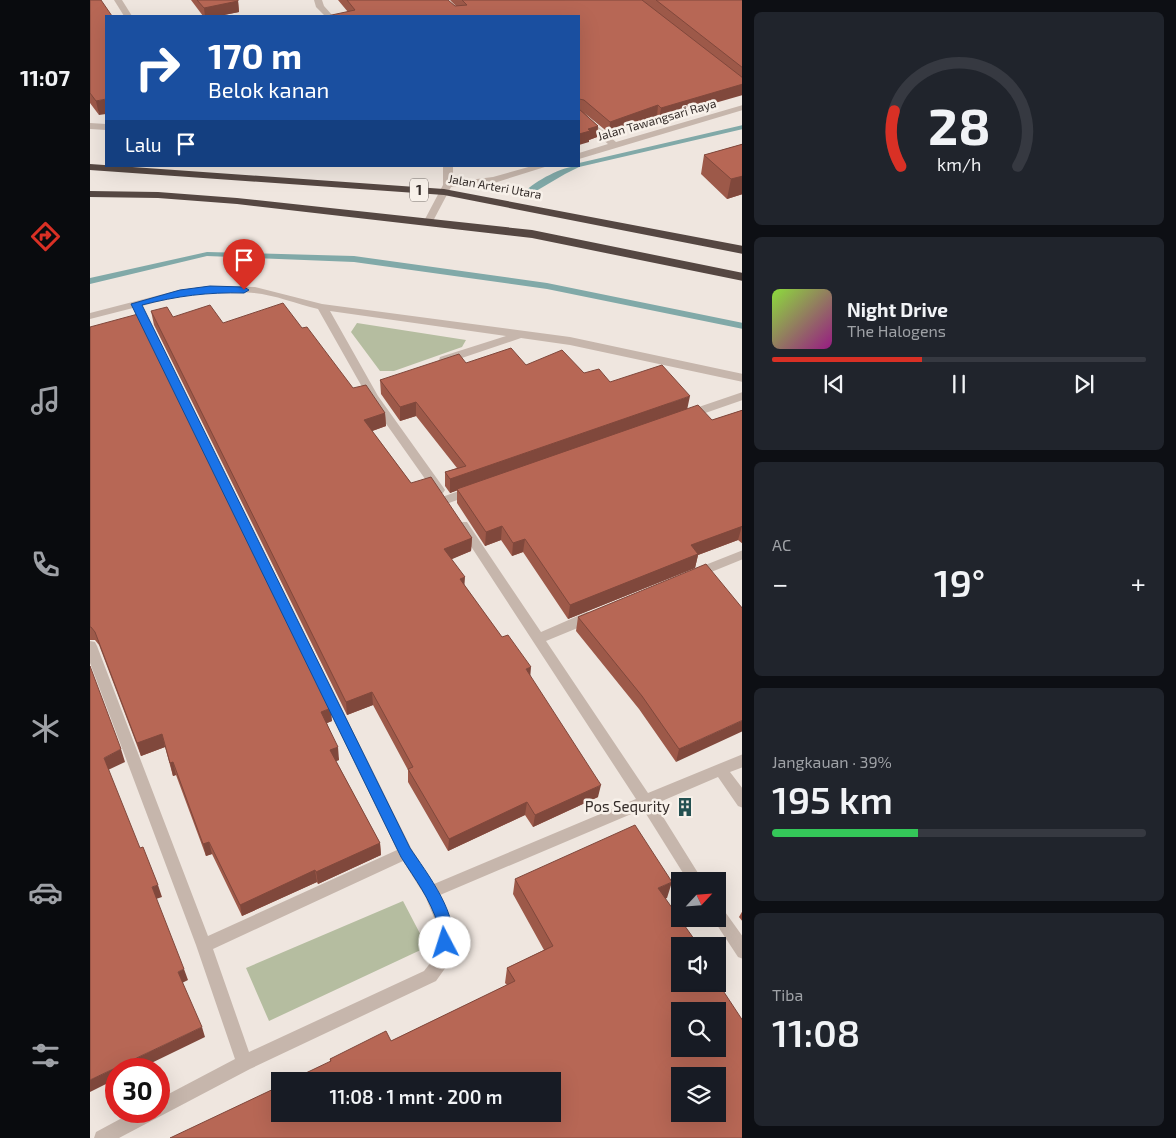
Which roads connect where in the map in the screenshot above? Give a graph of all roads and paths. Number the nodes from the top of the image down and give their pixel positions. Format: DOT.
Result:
graph roads {
  1 [pos="118,0"];
  2 [pos="318,0"];
  3 [pos="127,15"];
  4 [pos="328,15"];
  5 [pos="742,108"];
  6 [pos="580,116"];
  7 [pos="90,126"];
  8 [pos="105,127"];
  9 [pos="614,145"];
  10 [pos="580,156"];
  11 [pos="90,167"];
  12 [pos="448,167"];
  13 [pos="539,167"];
  14 [pos="446,188"];
  15 [pos="90,194"];
  16 [pos="430,221"];
  17 [pos="742,250"];
  18 [pos="742,277"];
  19 [pos="136,304"];
  20 [pos="322,306"];
  21 [pos="90,316"];
  22 [pos="522,335"];
  23 [pos="431,364"];
  24 [pos="742,378"];
  25 [pos="742,396"];
  26 [pos="678,418"];
  27 [pos="483,487"];
  28 [pos="452,508"];
  29 [pos="742,554"];
  30 [pos="680,580"];
  31 [pos="609,610"];
  32 [pos="537,640"];
  33 [pos="90,646"];
  34 [pos="742,760"];
  35 [pos="720,769"];
  36 [pos="646,802"];
  37 [pos="742,802"];
  38 [pos="406,853"];
  39 [pos="690,872"];
  40 [pos="431,892"];
  41 [pos="726,927"];
  42 [pos="204,946"];
  43 [pos="742,952"];
  44 [pos="244,1063"];
  45 [pos="170,1102"];
  46 [pos="130,1123"];
  47 [pos="102,1138"];
  1 -- 3 [label="street"];
  2 -- 4 [label="street"];
  5 -- 9 [label="street, Jalan Tawangsari Raya"];
  6 -- 9 [label="street"];
  7 -- 8 [label="street"];
  9 -- 10 [label="street, Jalan Tawangsari Raya"];
  11 -- 14 [label="highway, Jalan Arteri Utara / 1"];
  12 -- 14 [label="street"];
  13 -- 14 [label="street"];
  14 -- 16 [label="street"];
  14 -- 17 [label="highway, Jalan Arteri Utara / 1"];
  15 -- 16 [label="highway, 1"];
  16 -- 18 [label="highway, 1"];
  19 -- 20 [label="street"];
  19 -- 21 [label="street"];
  19 -- 38 [label="street"];
  20 -- 22 [label="street"];
  20 -- 28 [label="street"];
  22 -- 23 [label="street"];
  22 -- 24 [label="street"];
  25 -- 26 [label="street"];
  27 -- 28 [label="street"];
  28 -- 32 [label="street"];
  29 -- 30 [label="street"];
  31 -- 32 [label="street"];
  32 -- 36 [label="street"];
  33 -- 42 [label="street"];
  34 -- 35 [label="street"];
  35 -- 36 [label="street"];
  35 -- 37 [label="street"];
  36 -- 39 [label="street"];
  36 -- 40 [label="street"];
  38 -- 40 [label="street"];
  38 -- 42 [label="street"];
  40 -- 44 [label="street"];
  41 -- 43 [label="street"];
  42 -- 44 [label="street"];
  44 -- 45 [label="street"];
  46 -- 47 [label="street"];
}
